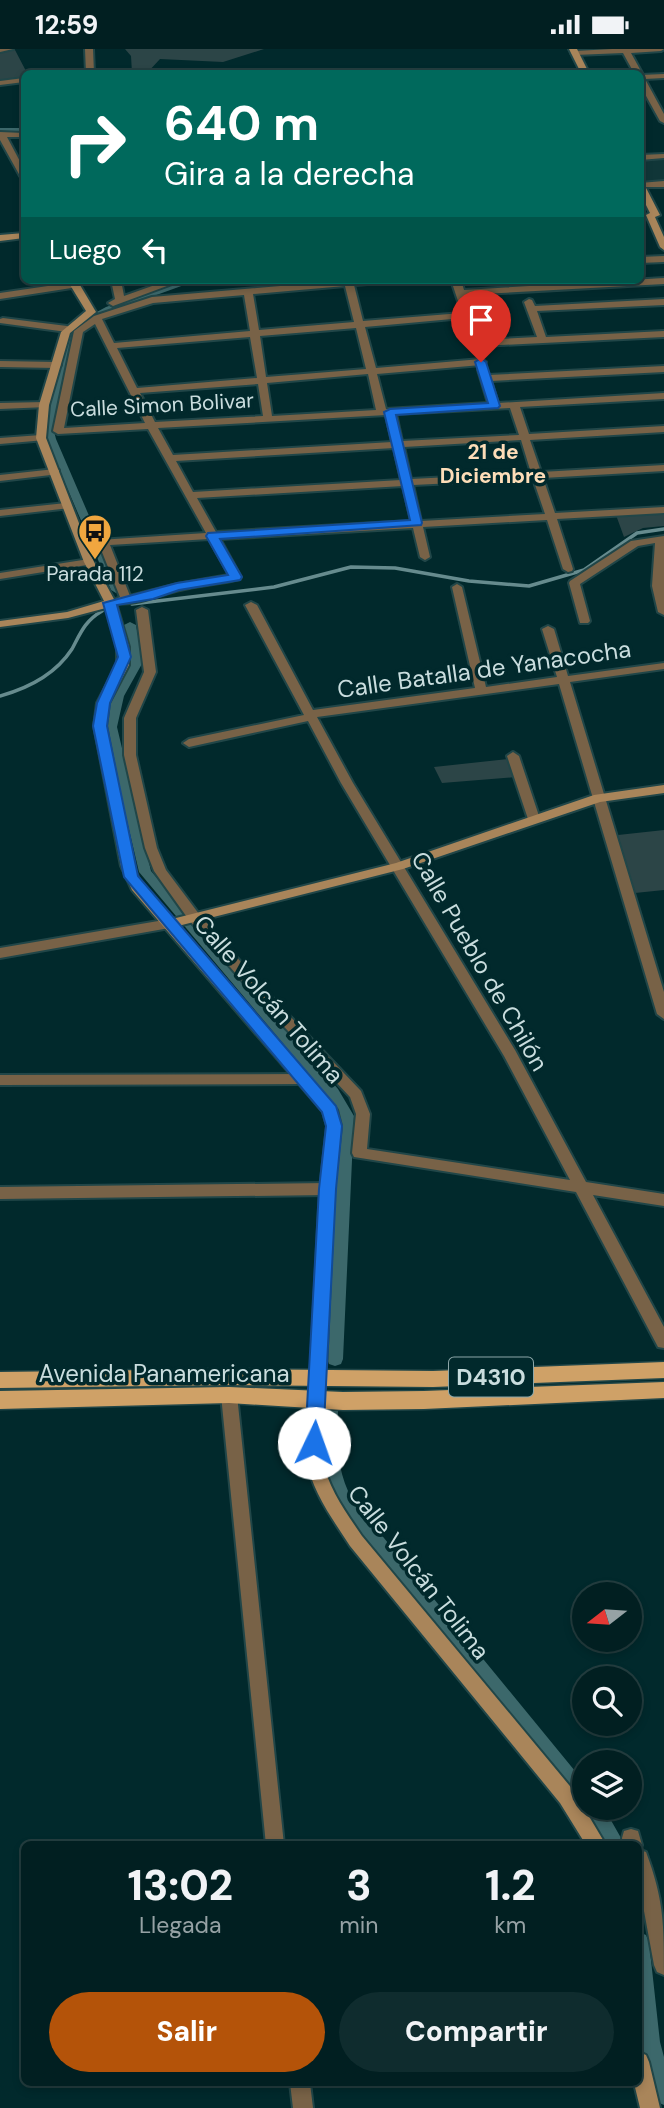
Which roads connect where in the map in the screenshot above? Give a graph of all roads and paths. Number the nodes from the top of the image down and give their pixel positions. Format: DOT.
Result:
graph roads {
  1 [pos="9,49"];
  2 [pos="89,49"];
  3 [pos="661,49"];
  4 [pos="0,50"];
  5 [pos="626,50"];
  6 [pos="574,51"];
  7 [pos="90,70"];
  8 [pos="584,70"];
  9 [pos="637,70"];
  10 [pos="644,76"];
  11 [pos="664,76"];
  12 [pos="21,80"];
  13 [pos="0,83"];
  14 [pos="644,83"];
  15 [pos="644,100"];
  16 [pos="653,100"];
  17 [pos="661,112"];
  18 [pos="664,121"];
  19 [pos="0,125"];
  20 [pos="21,125"];
  21 [pos="0,134"];
  22 [pos="21,135"];
  23 [pos="664,156"];
  24 [pos="644,157"];
  25 [pos="21,171"];
  26 [pos="664,184"];
  27 [pos="644,185"];
  28 [pos="644,192"];
  29 [pos="653,215"];
  30 [pos="21,236"];
  31 [pos="0,238"];
  32 [pos="664,247"];
  33 [pos="664,259"];
  34 [pos="644,260"];
  35 [pos="664,281"];
  36 [pos="644,282"];
  37 [pos="63,284"];
  38 [pos="74,284"];
  39 [pos="117,284"];
  40 [pos="153,284"];
  41 [pos="253,284"];
  42 [pos="338,284"];
  43 [pos="349,284"];
  44 [pos="457,284"];
  45 [pos="612,284"];
  46 [pos="525,289"];
  47 [pos="248,292"];
  48 [pos="460,293"];
  49 [pos="0,296"];
  50 [pos="120,300"];
  51 [pos="664,302"];
  52 [pos="532,309"];
  53 [pos="94,315"];
  54 [pos="467,315"];
  55 [pos="3,321"];
  56 [pos="360,325"];
  57 [pos="67,329"];
  58 [pos="256,334"];
  59 [pos="664,334"];
  60 [pos="543,340"];
  61 [pos="475,343"];
  62 [pos="113,346"];
  63 [pos="481,362"];
  64 [pos="0,364"];
  65 [pos="56,365"];
  66 [pos="664,369"];
  67 [pos="372,371"];
  68 [pos="486,378"];
  69 [pos="261,380"];
  70 [pos="135,391"];
  71 [pos="664,396"];
  72 [pos="44,405"];
  73 [pos="514,405"];
  74 [pos="0,406"];
  75 [pos="494,406"];
  76 [pos="386,412"];
  77 [pos="268,419"];
  78 [pos="151,425"];
  79 [pos="664,429"];
  80 [pos="525,437"];
  81 [pos="41,438"];
  82 [pos="0,441"];
  83 [pos="397,444"];
  84 [pos="169,457"];
  85 [pos="664,468"];
  86 [pos="55,472"];
  87 [pos="537,475"];
  88 [pos="0,478"];
  89 [pos="407,482"];
  90 [pos="190,495"];
  91 [pos="66,506"];
  92 [pos="664,510"];
  93 [pos="0,513"];
  94 [pos="550,515"];
  95 [pos="416,523"];
  96 [pos="212,536"];
  97 [pos="663,539"];
  98 [pos="425,557"];
  99 [pos="89,562"];
  100 [pos="568,569"];
  101 [pos="0,576"];
  102 [pos="457,587"];
  103 [pos="126,600"];
  104 [pos="251,605"];
  105 [pos="111,609"];
  106 [pos="142,610"];
  107 [pos="664,612"];
  108 [pos="584,621"];
  109 [pos="0,624"];
  110 [pos="548,629"];
  111 [pos="664,666"];
  112 [pos="562,679"];
  113 [pos="481,691"];
  114 [pos="310,716"];
  115 [pos="188,743"];
  116 [pos="513,756"];
  117 [pos="664,789"];
  118 [pos="598,798"];
  119 [pos="534,819"];
  120 [pos="399,866"];
  121 [pos="181,920"];
  122 [pos="0,953"];
  123 [pos="664,1014"];
  124 [pos="303,1079"];
  125 [pos="0,1080"];
  126 [pos="581,1187"];
  127 [pos="327,1189"];
  128 [pos="0,1193"];
  129 [pos="664,1200"];
  130 [pos="664,1342"];
  131 [pos="664,1370"];
  132 [pos="318,1377"];
  133 [pos="0,1380"];
  134 [pos="664,1390"];
  135 [pos="229,1395"];
  136 [pos="0,1400"];
  137 [pos="317,1400"];
  138 [pos="275,1841"];
  139 [pos="594,1841"];
  140 [pos="642,1867"];
  141 [pos="664,1965"];
  142 [pos="642,2075"];
  143 [pos="300,2086"];
  144 [pos="303,2108"];
  145 [pos="650,2108"];
  1 -- 4 [label="street"];
  2 -- 7 [label="street"];
  3 -- 5 [label="street"];
  5 -- 6 [label="street"];
  5 -- 9 [label="street"];
  6 -- 8 [label="street"];
  10 -- 11 [label="street"];
  12 -- 13 [label="street"];
  14 -- 16 [label="street"];
  15 -- 16 [label="street"];
  16 -- 17 [label="street"];
  17 -- 18 [label="street"];
  19 -- 20 [label="street"];
  21 -- 22 [label="street"];
  21 -- 25 [label="street"];
  23 -- 24 [label="street"];
  26 -- 27 [label="street"];
  28 -- 29 [label="street"];
  29 -- 32 [label="street"];
  30 -- 31 [label="street"];
  33 -- 34 [label="street"];
  35 -- 36 [label="street"];
  37 -- 49 [label="street"];
  38 -- 53 [label="street"];
  39 -- 50 [label="street"];
  40 -- 50 [label="street"];
  41 -- 47 [label="street"];
  42 -- 47 [label="street"];
  43 -- 56 [label="street"];
  44 -- 48 [label="street"];
  45 -- 46 [label="street"];
  46 -- 48 [label="street"];
  46 -- 52 [label="street"];
  47 -- 53 [label="street"];
  47 -- 58 [label="street"];
  48 -- 54 [label="street"];
  50 -- 53 [label="street"];
  51 -- 52 [label="street"];
  52 -- 60 [label="street"];
  53 -- 57 [label="street"];
  53 -- 62 [label="street"];
  53 -- 78 [label="street, Calle Simon Bolivar"];
  54 -- 56 [label="street"];
  54 -- 61 [label="street"];
  55 -- 57 [label="street"];
  56 -- 58 [label="street"];
  56 -- 67 [label="street"];
  57 -- 65 [label="street, Calle Volcán Tolima"];
  58 -- 62 [label="street"];
  58 -- 69 [label="street"];
  59 -- 60 [label="street"];
  60 -- 61 [label="street"];
  61 -- 63 [label="street"];
  62 -- 70 [label="street"];
  63 -- 67 [label="street"];
  63 -- 68 [label="street"];
  64 -- 65 [label="street"];
  65 -- 72 [label="street, Calle Volcán Tolima"];
  66 -- 68 [label="street"];
  67 -- 69 [label="street"];
  67 -- 76 [label="street"];
  68 -- 75 [label="street"];
  69 -- 70 [label="street"];
  69 -- 77 [label="street"];
  70 -- 78 [label="street"];
  71 -- 73 [label="street"];
  72 -- 74 [label="street"];
  72 -- 81 [label="street, Calle Volcán Tolima"];
  73 -- 75 [label="street"];
  73 -- 80 [label="street"];
  75 -- 76 [label="street"];
  76 -- 77 [label="street, Calle Simon Bolivar"];
  76 -- 83 [label="street"];
  77 -- 78 [label="street, Calle Simon Bolivar"];
  78 -- 84 [label="street"];
  79 -- 80 [label="street"];
  80 -- 83 [label="street"];
  80 -- 87 [label="street"];
  81 -- 82 [label="street"];
  81 -- 86 [label="street, Calle Volcán Tolima"];
  83 -- 84 [label="street"];
  83 -- 89 [label="street"];
  84 -- 90 [label="street"];
  85 -- 87 [label="street"];
  86 -- 88 [label="street"];
  86 -- 91 [label="street, Calle Volcán Tolima"];
  87 -- 89 [label="street"];
  87 -- 94 [label="street"];
  89 -- 90 [label="street"];
  89 -- 95 [label="street"];
  90 -- 96 [label="street"];
  91 -- 93 [label="street"];
  91 -- 99 [label="street, Calle Volcán Tolima"];
  92 -- 94 [label="street"];
  94 -- 95 [label="street"];
  94 -- 100 [label="street"];
  95 -- 96 [label="street"];
  95 -- 98 [label="street"];
  96 -- 103 [label="street"];
  96 -- 103 [label="street"];
  97 -- 107 [label="street"];
  97 -- 108 [label="street"];
  99 -- 101 [label="street"];
  99 -- 105 [label="street, Calle Volcán Tolima"];
  102 -- 113 [label="street"];
  103 -- 105 [label="street"];
  104 -- 114 [label="street, Calle Pueblo de Chilón"];
  105 -- 109 [label="street"];
  105 -- 121 [label="street, Calle Volcán Tolima"];
  106 -- 121 [label="street, Calle Volcán Tolima"];
  110 -- 112 [label="street"];
  111 -- 112 [label="street, Calle Batalla de Yanacocha"];
  112 -- 113 [label="street, Calle Batalla de Yanacocha"];
  112 -- 118 [label="street"];
  113 -- 114 [label="street, Calle Batalla de Yanacocha"];
  114 -- 115 [label="street, Calle Batalla de Yanacocha"];
  114 -- 120 [label="street, Calle Pueblo de Chilón"];
  116 -- 119 [label="street"];
  117 -- 118 [label="street"];
  118 -- 119 [label="street"];
  118 -- 123 [label="street"];
  119 -- 120 [label="street"];
  120 -- 121 [label="street"];
  120 -- 126 [label="street, Calle Pueblo de Chilón"];
  121 -- 122 [label="street"];
  121 -- 124 [label="street, Calle Volcán Tolima"];
  121 -- 126 [label="street, Calle Volcán Tolima"];
  124 -- 125 [label="street"];
  124 -- 127 [label="street, Calle Volcán Tolima"];
  126 -- 129 [label="street"];
  126 -- 130 [label="street, Calle Pueblo de Chilón"];
  127 -- 128 [label="street"];
  127 -- 132 [label="street, Calle Volcán Tolima"];
  131 -- 132 [label="main road, Avenida Panamericana / D4310"];
  132 -- 133 [label="main road, Avenida Panamericana / D4310"];
  132 -- 137 [label="street, Calle Volcán Tolima"];
  134 -- 137 [label="main road, Avenida Panamericana / D4310"];
  135 -- 136 [label="main road, Avenida Panamericana / D4310"];
  135 -- 137 [label="main road, Avenida Panamericana / D4310"];
  135 -- 138 [label="street"];
  137 -- 139 [label="street, Calle Volcán Tolima"];
  140 -- 141 [label="street"];
  142 -- 145 [label="street"];
  143 -- 144 [label="street"];
}
